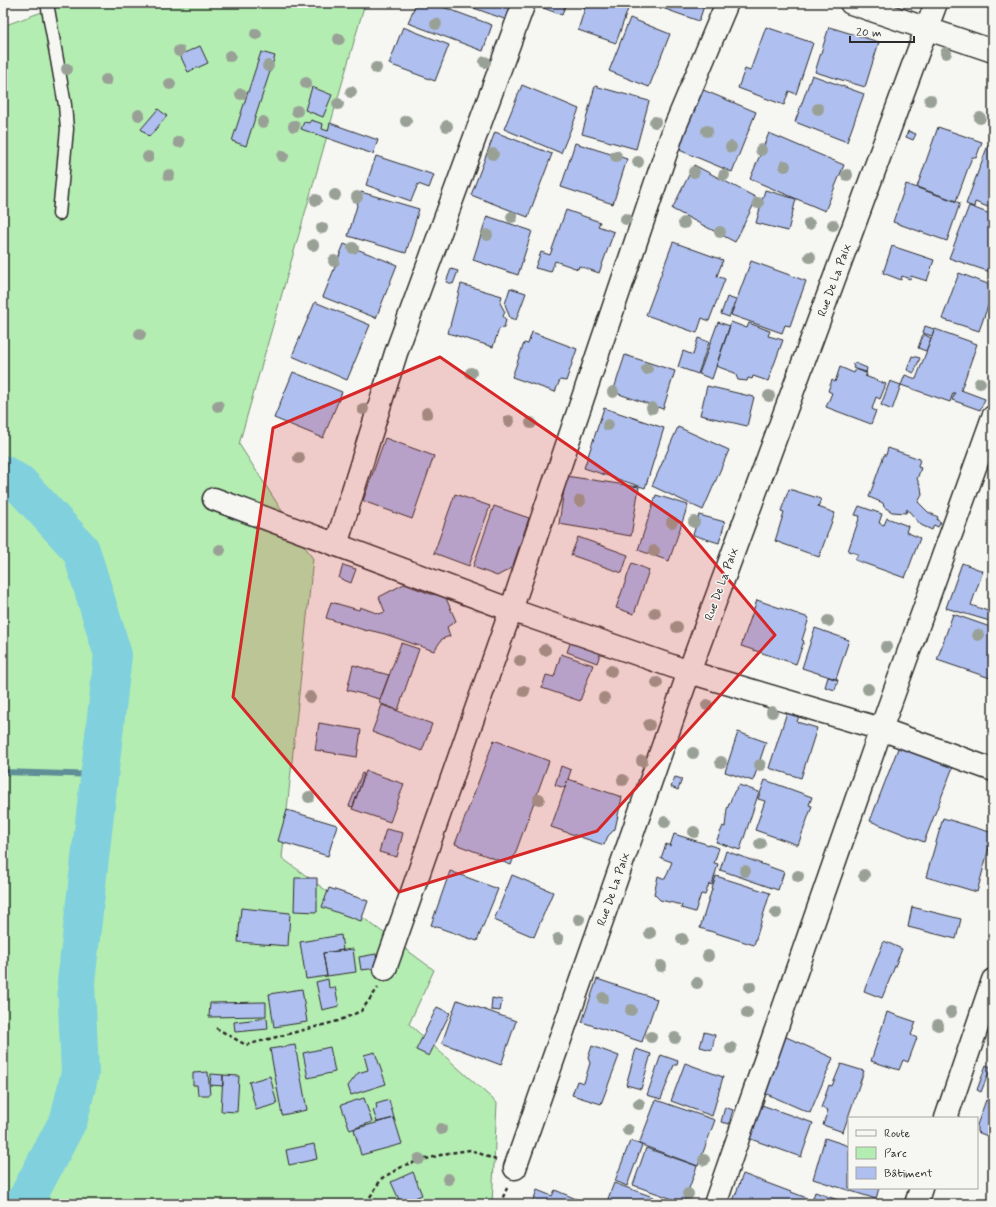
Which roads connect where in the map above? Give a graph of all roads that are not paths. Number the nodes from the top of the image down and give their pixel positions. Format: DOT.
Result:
graph roads {
  1 [pos="47,3"];
  2 [pos="524,3"];
  3 [pos="727,3"];
  4 [pos="851,3"];
  5 [pos="936,3"];
  6 [pos="926,28"];
  7 [pos="993,51"];
  8 [pos="59,214"];
  9 [pos="993,417"];
  10 [pos="214,499"];
  11 [pos="336,545"];
  12 [pos="511,610"];
  13 [pos="689,672"];
  14 [pos="881,729"];
  15 [pos="993,770"];
  16 [pos="385,968"];
  17 [pos="993,980"];
  18 [pos="946,1117"];
  19 [pos="515,1168"];
  20 [pos="921,1189"];
  21 [pos="715,1204"];
  22 [pos="916,1204"];
  1 -- 8 [label="lane"];
  2 -- 11 [label="street"];
  3 -- 12 [label="street"];
  4 -- 6 [label="street"];
  5 -- 6 [label="street, Rue De La Paix"];
  6 -- 7 [label="street"];
  6 -- 13 [label="street, Rue De La Paix"];
  9 -- 14 [label="street"];
  10 -- 11 [label="street"];
  11 -- 12 [label="street"];
  12 -- 13 [label="street"];
  12 -- 16 [label="street"];
  13 -- 14 [label="street"];
  13 -- 19 [label="street, Rue De La Paix"];
  14 -- 15 [label="street"];
  14 -- 21 [label="street"];
  17 -- 18 [label="street"];
  20 -- 22 [label="street"];
}
